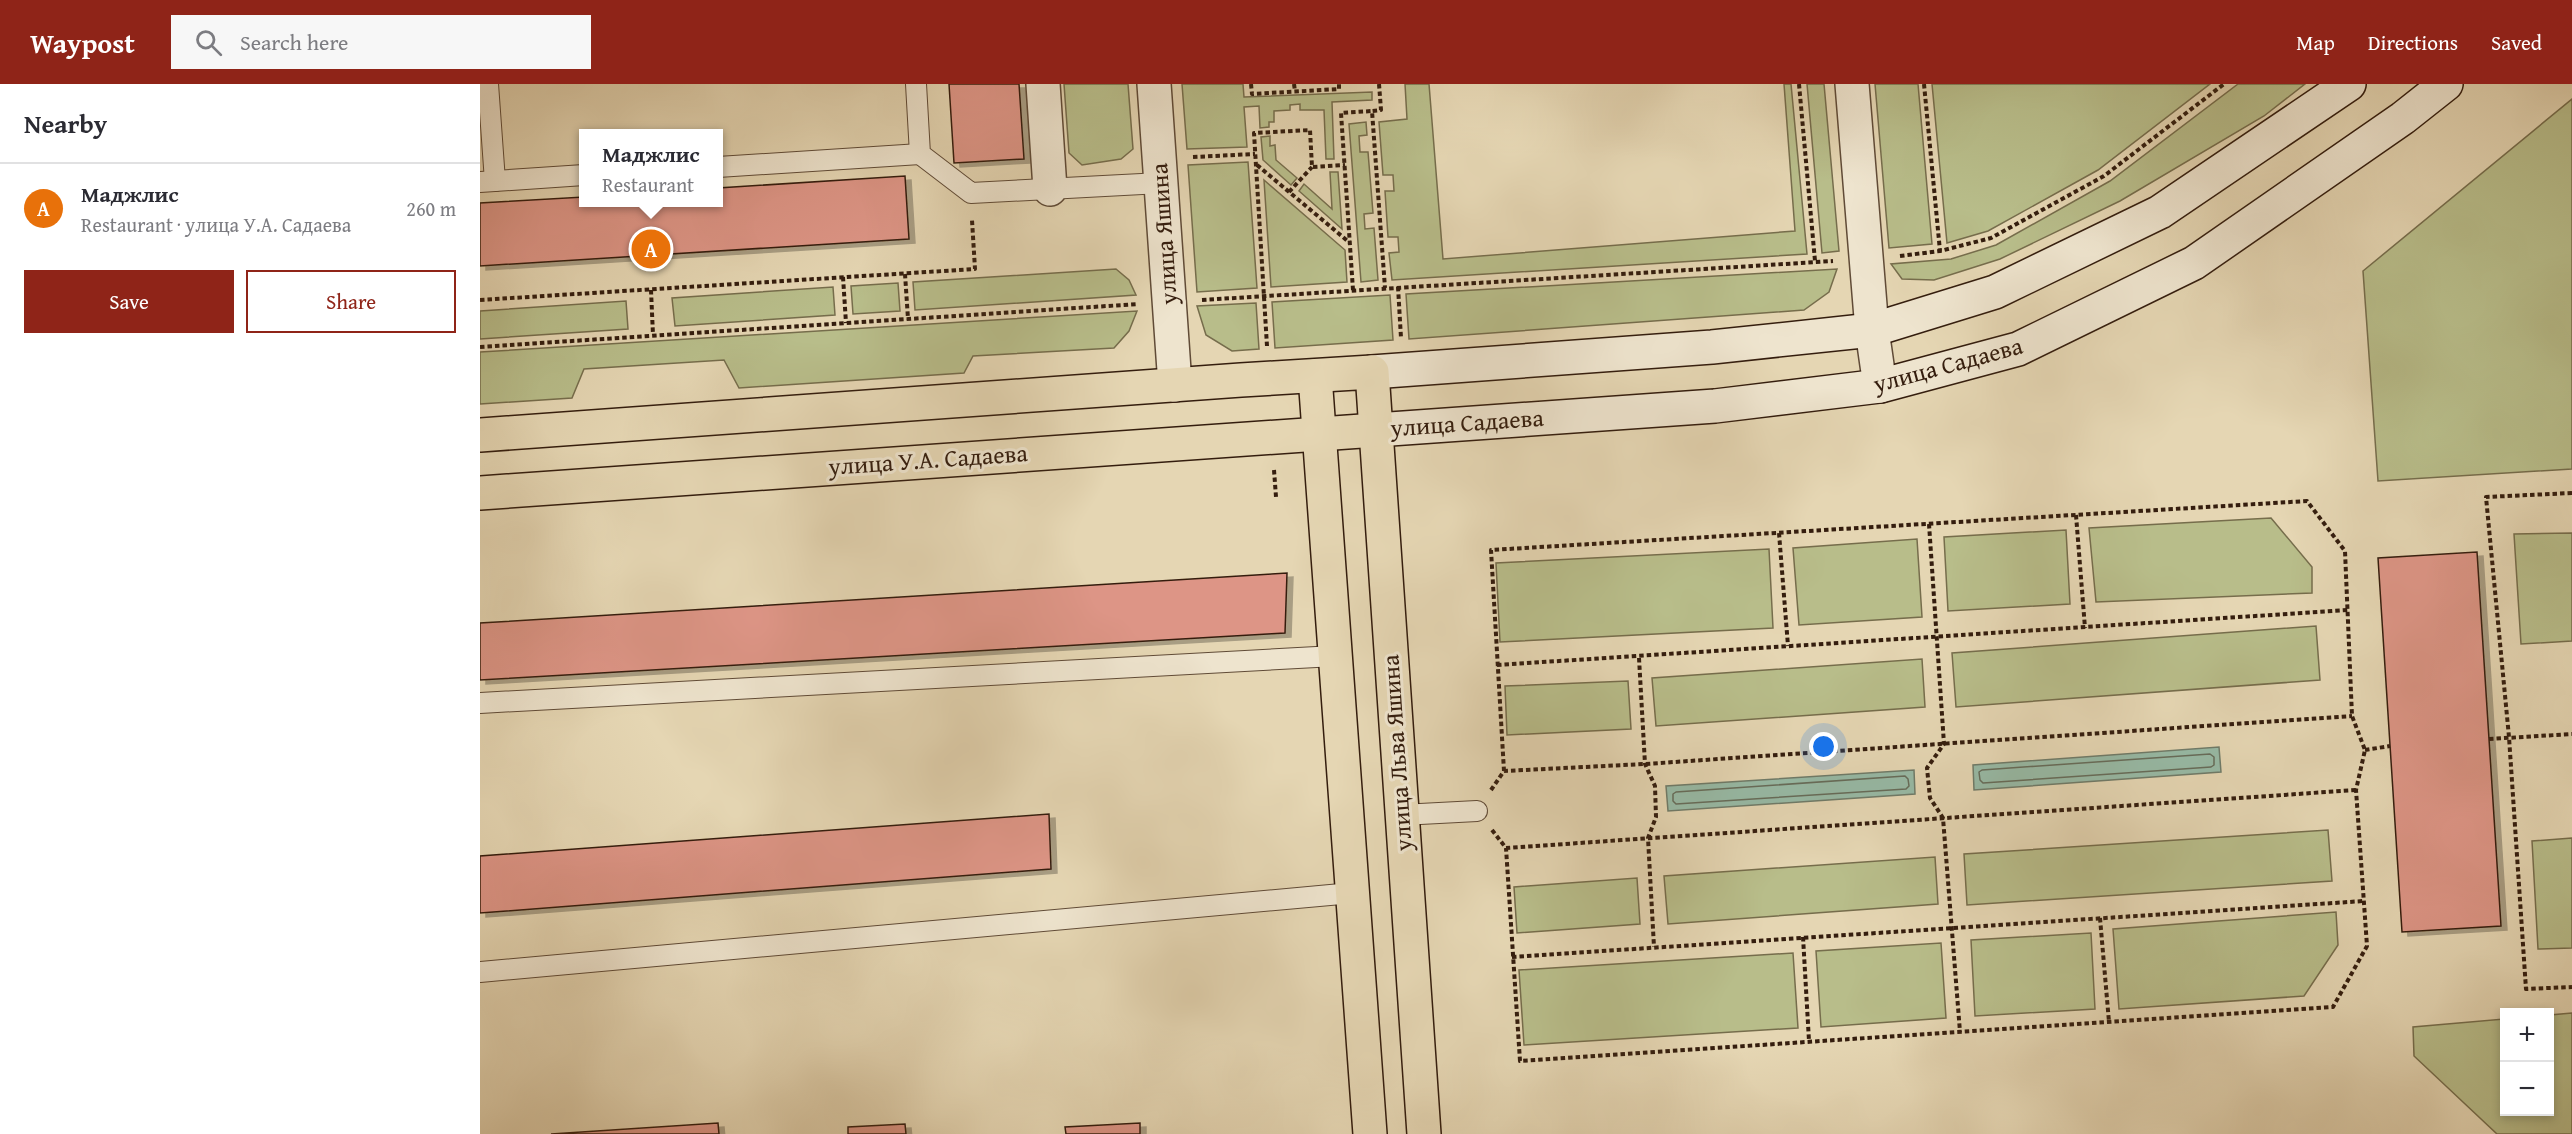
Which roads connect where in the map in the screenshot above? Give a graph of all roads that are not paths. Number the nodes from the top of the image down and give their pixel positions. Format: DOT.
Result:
graph roads {
  1 [pos="488,84"];
  2 [pos="916,84"];
  3 [pos="1043,84"];
  4 [pos="1154,84"];
  5 [pos="1852,84"];
  6 [pos="2349,84"];
  7 [pos="2446,84"];
  8 [pos="920,154"];
  9 [pos="723,167"];
  10 [pos="579,175"];
  11 [pos="488,181"];
  12 [pos="1161,183"];
  13 [pos="1050,189"];
  14 [pos="1872,330"];
  15 [pos="1372,372"];
  16 [pos="1315,376"];
  17 [pos="1175,385"];
  18 [pos="1880,386"];
  19 [pos="1376,429"];
  20 [pos="1319,433"];
  21 [pos="480,435"];
  22 [pos="480,493"];
  23 [pos="1335,656"];
  24 [pos="480,703"];
  25 [pos="1477,811"];
  26 [pos="1401,814"];
  27 [pos="1352,893"];
  28 [pos="480,972"];
  29 [pos="1370,1134"];
  30 [pos="1424,1134"];
  1 -- 11 [label="lane"];
  2 -- 8 [label="lane"];
  3 -- 13 [label="main road"];
  4 -- 12 [label="main road, улица Яшина"];
  5 -- 14 [label="main road"];
  6 -- 14 [label="main road"];
  7 -- 18 [label="main road, улица Садаева"];
  8 -- 9 [label="lane"];
  8 -- 13 [label="lane"];
  10 -- 11 [label="lane"];
  12 -- 13 [label="lane"];
  12 -- 17 [label="main road, улица Яшина"];
  14 -- 15 [label="main road"];
  14 -- 18 [label="main road"];
  15 -- 16 [label="main road"];
  15 -- 19 [label="main road, улица Льва Яшина"];
  16 -- 17 [label="main road"];
  16 -- 20 [label="main road"];
  17 -- 21 [label="main road"];
  18 -- 19 [label="main road, улица Садаева"];
  19 -- 20 [label="main road, улица У.А. Садаева"];
  19 -- 26 [label="main road, улица Льва Яшина"];
  20 -- 22 [label="main road, улица У.А. Садаева"];
  20 -- 23 [label="main road"];
  23 -- 24 [label="lane"];
  23 -- 27 [label="main road"];
  25 -- 26 [label="lane"];
  26 -- 30 [label="main road, улица Льва Яшина"];
  27 -- 28 [label="lane"];
  27 -- 29 [label="main road"];
}
